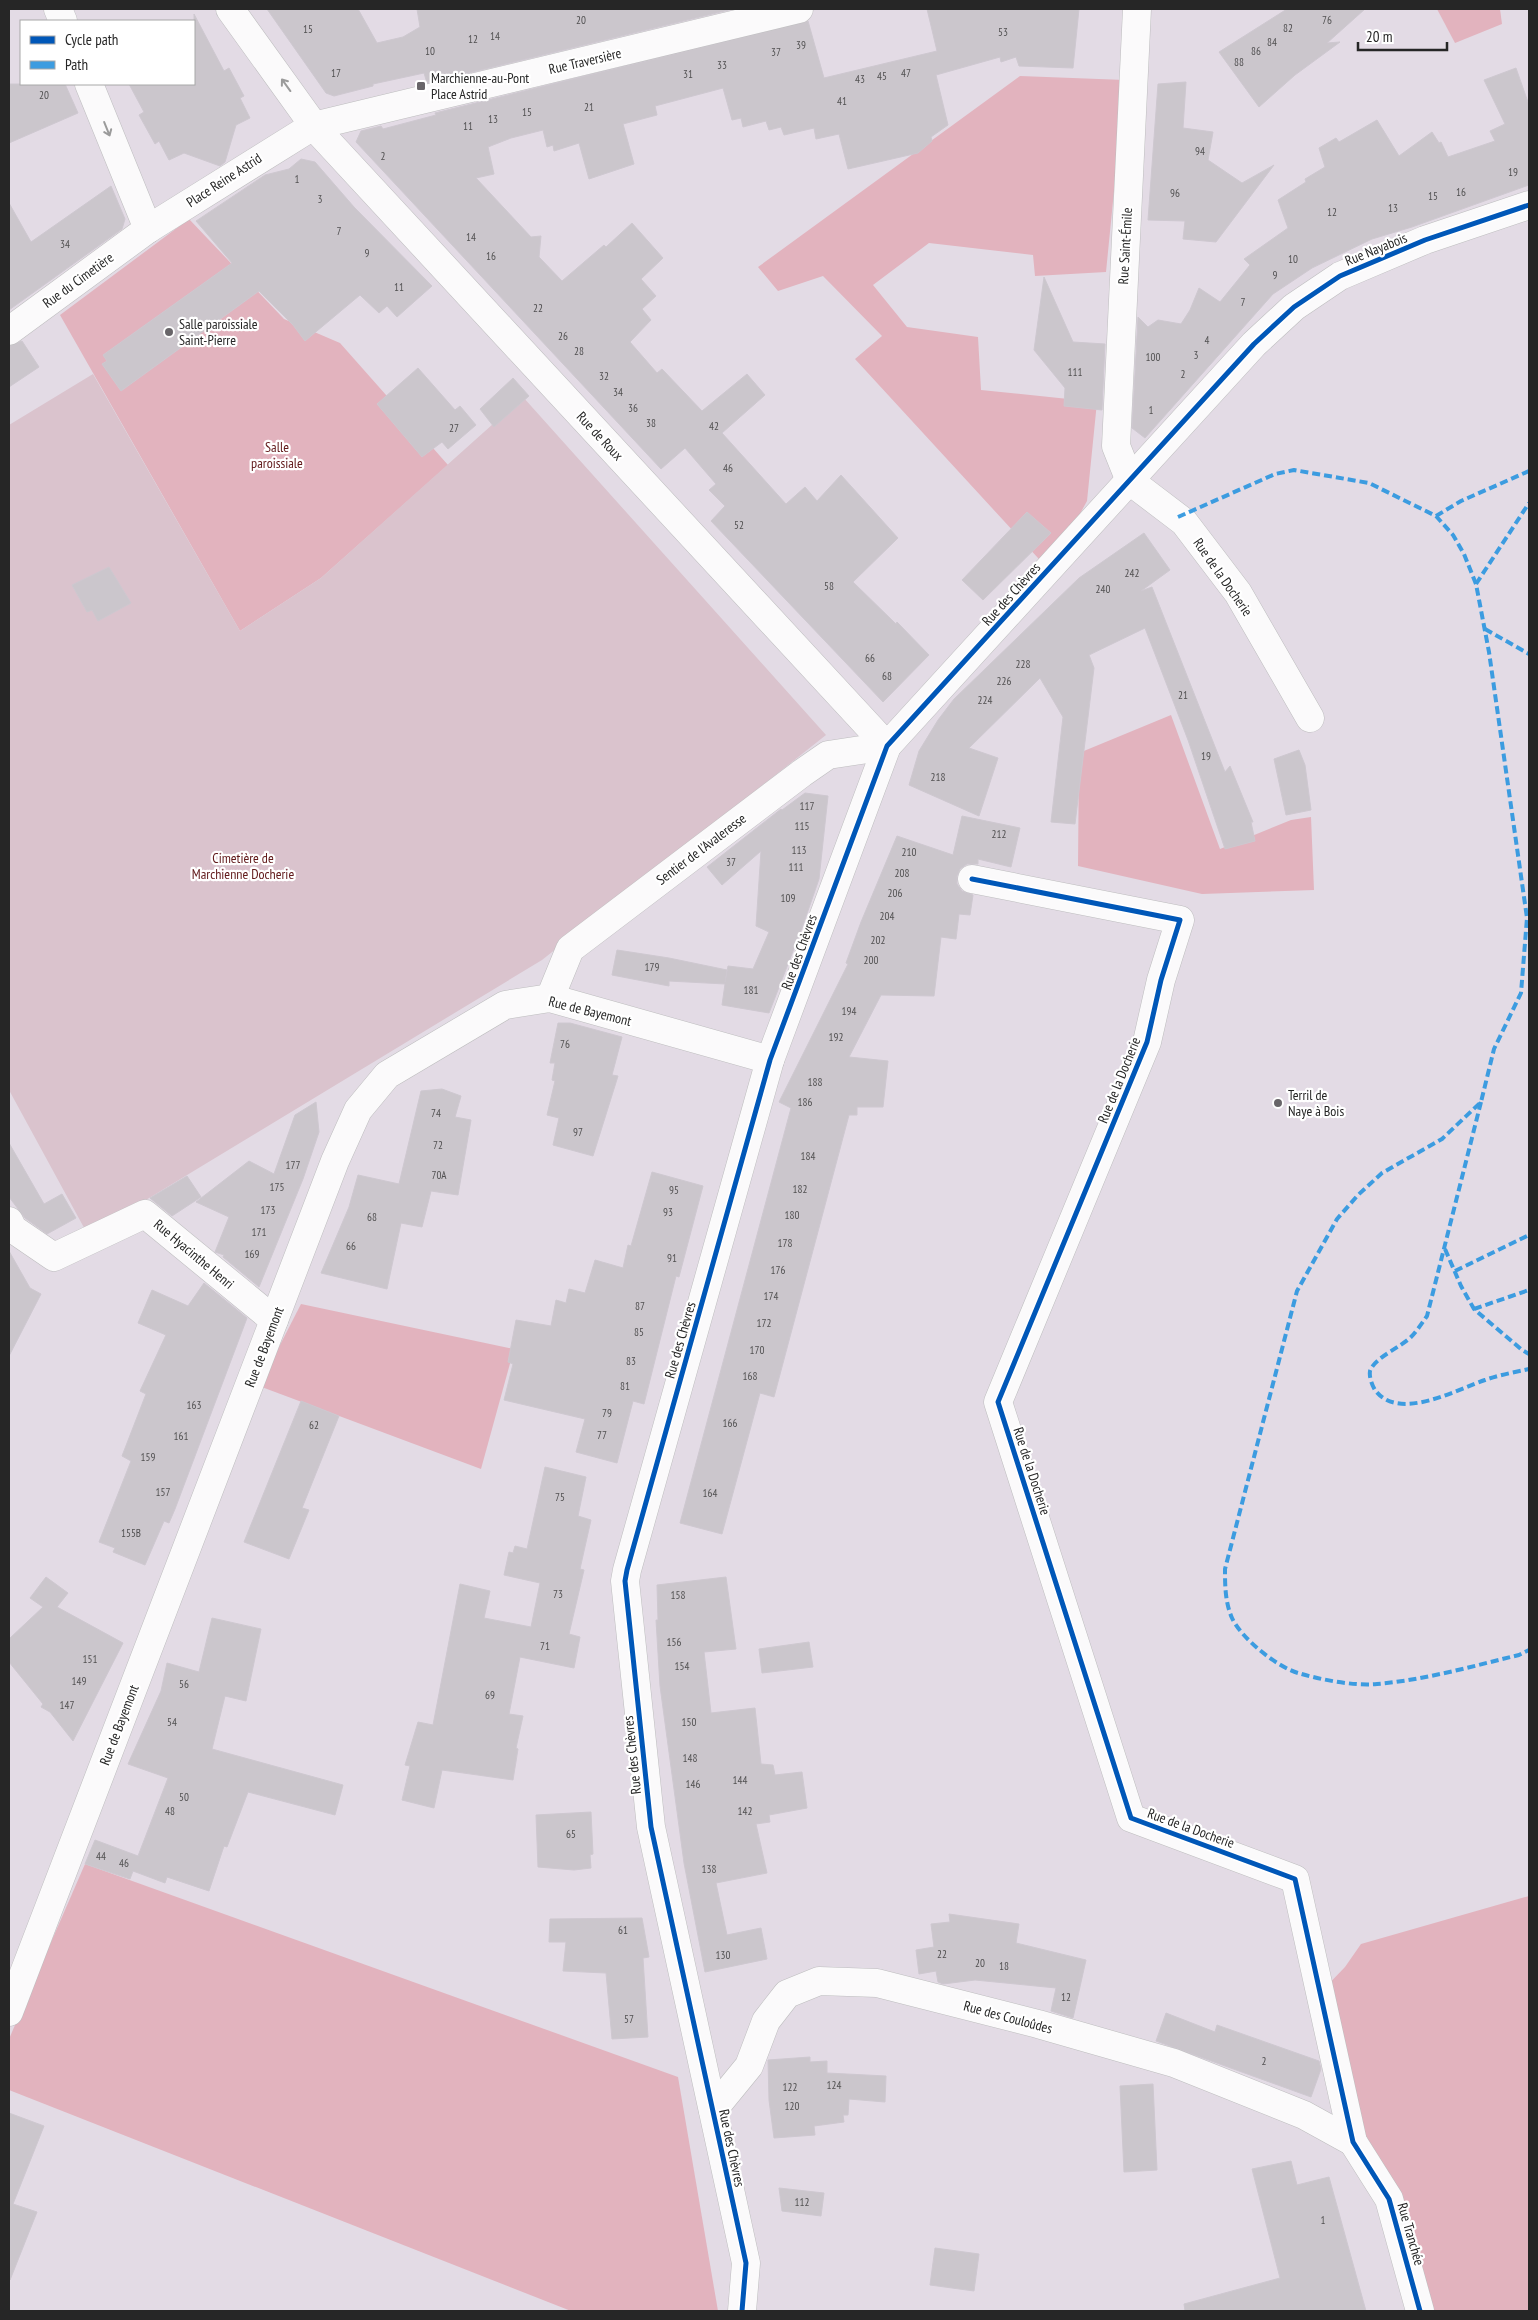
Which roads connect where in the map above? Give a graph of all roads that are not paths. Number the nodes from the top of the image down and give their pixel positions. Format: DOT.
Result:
graph roads {
  1 [pos="230,9"];
  2 [pos="798,9"];
  3 [pos="1137,9"];
  4 [pos="89,85"];
  5 [pos="313,126"];
  6 [pos="1529,206"];
  7 [pos="148,230"];
  8 [pos="9,331"];
  9 [pos="1130,481"];
  10 [pos="1310,718"];
  11 [pos="888,746"];
  12 [pos="972,879"];
  13 [pos="550,998"];
  14 [pos="770,1060"];
  15 [pos="9,1221"];
  16 [pos="274,1320"];
  17 [pos="9,2012"];
  18 [pos="713,2110"];
  19 [pos="1353,2142"];
  20 [pos="742,2311"];
  21 [pos="1420,2311"];
  5 -- 1 [label="street, one-way"];
  2 -- 5 [label="street, Rue Traversière"];
  3 -- 9 [label="street, Rue Saint-Émile"];
  4 -- 7 [label="street, one-way"];
  5 -- 7 [label="street, Place Reine Astrid"];
  5 -- 11 [label="street, Rue de Roux"];
  6 -- 9 [label="street, Rue Nayabois"];
  7 -- 8 [label="street, Rue du Cimetière"];
  9 -- 10 [label="street, Rue de la Docherie"];
  9 -- 11 [label="street, Rue des Chèvres"];
  11 -- 13 [label="street, Sentier de l'Avaleresse"];
  11 -- 14 [label="street, Rue des Chèvres"];
  12 -- 19 [label="street, Rue de la Docherie"];
  13 -- 14 [label="street, Rue de Bayemont"];
  13 -- 16 [label="street, Rue de Bayemont"];
  14 -- 18 [label="street, Rue des Chèvres"];
  15 -- 16 [label="street, Rue Hyacinthe Henri"];
  16 -- 17 [label="street, Rue de Bayemont"];
  18 -- 19 [label="street, Rue des Couloûdes"];
  18 -- 20 [label="street, Rue des Chèvres"];
  19 -- 21 [label="street, Rue Tranchée"];
}
